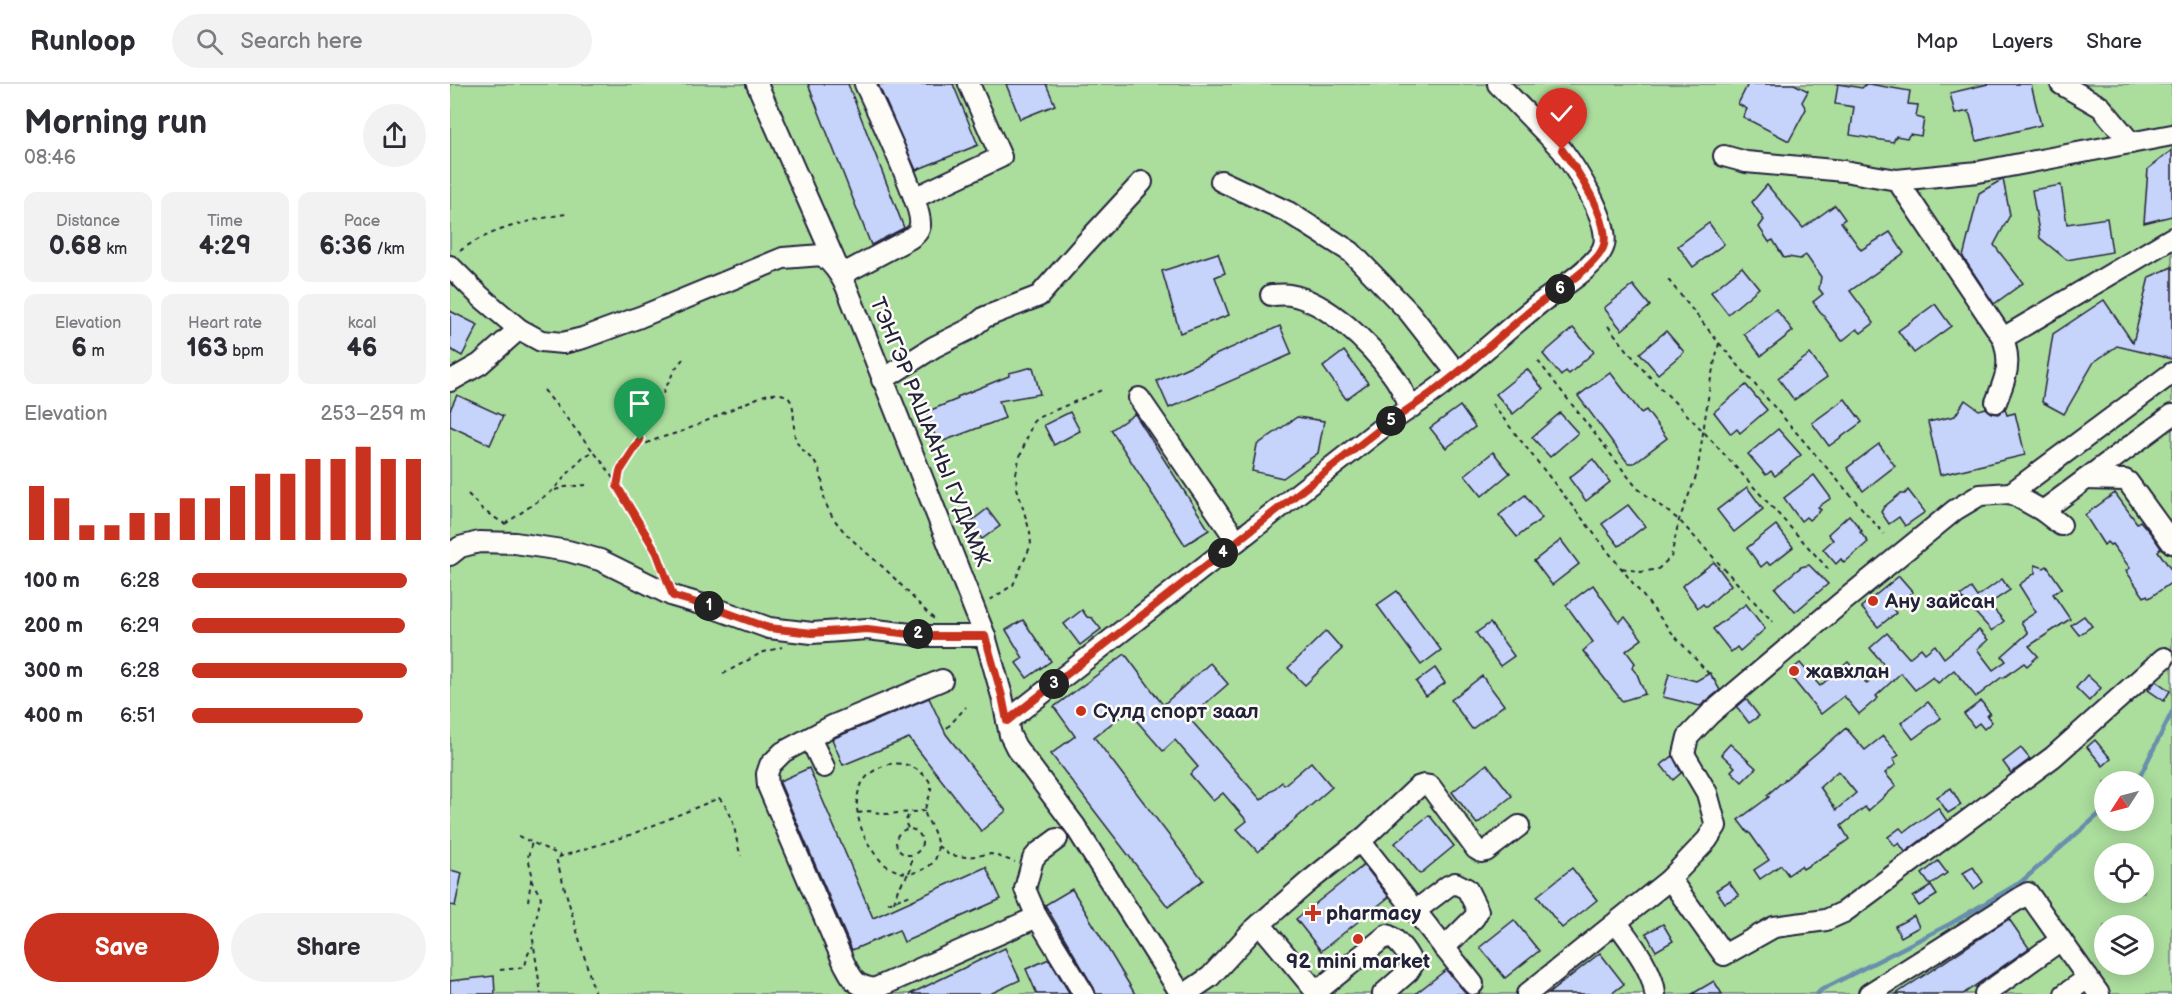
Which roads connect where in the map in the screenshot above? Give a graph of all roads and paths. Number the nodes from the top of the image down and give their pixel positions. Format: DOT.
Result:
graph roads {
  1 [pos="757,84"];
  2 [pos="865,84"];
  3 [pos="969,84"];
  4 [pos="1498,84"];
  5 [pos="2061,84"];
  6 [pos="2172,135"];
  7 [pos="2132,143"];
  8 [pos="1724,156"];
  9 [pos="1897,180"];
  10 [pos="1221,181"];
  11 [pos="1142,183"];
  12 [pos="914,198"];
  13 [pos="566,214"];
  14 [pos="2172,238"];
  15 [pos="453,260"];
  16 [pos="841,275"];
  17 [pos="1666,277"];
  18 [pos="1271,295"];
  19 [pos="1608,326"];
  20 [pos="519,329"];
  21 [pos="2003,338"];
  22 [pos="1719,343"];
  23 [pos="683,359"];
  24 [pos="1538,362"];
  25 [pos="1456,372"];
  26 [pos="2172,373"];
  27 [pos="882,380"];
  28 [pos="450,381"];
  29 [pos="1104,389"];
  30 [pos="544,390"];
  31 [pos="1139,398"];
  32 [pos="1996,402"];
  33 [pos="1492,404"];
  34 [pos="1410,407"];
  35 [pos="2172,416"];
  36 [pos="1702,430"];
  37 [pos="594,452"];
  38 [pos="632,454"];
  39 [pos="2086,479"];
  40 [pos="586,485"];
  41 [pos="617,486"];
  42 [pos="552,491"];
  43 [pos="2011,493"];
  44 [pos="468,494"];
  45 [pos="2043,511"];
  46 [pos="1679,520"];
  47 [pos="504,524"];
  48 [pos="2061,525"];
  49 [pos="510,527"];
  50 [pos="1884,534"];
  51 [pos="1238,542"];
  52 [pos="2172,543"];
  53 [pos="450,555"];
  54 [pos="1622,568"];
  55 [pos="1830,571"];
  56 [pos="673,596"];
  57 [pos="974,608"];
  58 [pos="1773,622"];
  59 [pos="812,633"];
  60 [pos="957,635"];
  61 [pos="985,636"];
  62 [pos="2164,658"];
  63 [pos="723,674"];
  64 [pos="942,680"];
  65 [pos="1728,699"];
  66 [pos="966,707"];
  67 [pos="1007,721"];
  68 [pos="947,728"];
  69 [pos="810,738"];
  70 [pos="824,767"];
  71 [pos="925,811"];
  72 [pos="910,812"];
  73 [pos="858,813"];
  74 [pos="1519,826"];
  75 [pos="908,828"];
  76 [pos="518,836"];
  77 [pos="1057,838"];
  78 [pos="1360,841"];
  79 [pos="532,842"];
  80 [pos="938,846"];
  81 [pos="911,855"];
  82 [pos="562,856"];
  83 [pos="741,856"];
  84 [pos="1030,866"];
  85 [pos="908,874"];
  86 [pos="1670,879"];
  87 [pos="531,880"];
  88 [pos="911,895"];
  89 [pos="528,901"];
  90 [pos="894,902"];
  91 [pos="888,903"];
  92 [pos="1415,911"];
  93 [pos="1036,917"];
  94 [pos="1617,923"];
  95 [pos="1260,924"];
  96 [pos="2061,940"];
  97 [pos="533,946"];
  98 [pos="1444,948"];
  99 [pos="500,970"];
  100 [pos="1473,984"];
  101 [pos="2093,986"];
  102 [pos="1317,993"];
  103 [pos="541,994"];
  104 [pos="595,994"];
  105 [pos="1084,994"];
  106 [pos="1183,994"];
  107 [pos="1383,994"];
  108 [pos="1527,994"];
  109 [pos="1655,994"];
  110 [pos="1869,994"];
  111 [pos="1985,994"];
  112 [pos="2065,994"];
  1 -- 16 [label="street"];
  2 -- 12 [label="street"];
  3 -- 12 [label="street"];
  4 -- 25 [label="street"];
  5 -- 7 [label="street"];
  6 -- 7 [label="street"];
  7 -- 9 [label="street"];
  8 -- 9 [label="street"];
  9 -- 21 [label="street"];
  10 -- 25 [label="street"];
  11 -- 27 [label="street"];
  12 -- 16 [label="street"];
  13 -- 15 [label="path"];
  14 -- 21 [label="street"];
  15 -- 20 [label="street, ТЭНГЭР РАШААНЫ ГУДАМЖ"];
  16 -- 20 [label="street, ТЭНГЭР РАШААНЫ ГУДАМЖ"];
  16 -- 27 [label="street, ТЭНГЭР РАШААНЫ ГУДАМЖ"];
  17 -- 22 [label="path"];
  18 -- 34 [label="street"];
  19 -- 36 [label="path"];
  20 -- 28 [label="street"];
  21 -- 32 [label="street"];
  22 -- 36 [label="path"];
  22 -- 50 [label="path"];
  23 -- 38 [label="path"];
  24 -- 46 [label="path"];
  25 -- 34 [label="street"];
  26 -- 43 [label="street"];
  27 -- 57 [label="street, ТЭНГЭР РАШААНЫ ГУДАМЖ"];
  29 -- 57 [label="path"];
  30 -- 37 [label="path"];
  31 -- 51 [label="street"];
  33 -- 54 [label="path"];
  34 -- 51 [label="street"];
  35 -- 39 [label="street"];
  36 -- 46 [label="path"];
  36 -- 55 [label="path"];
  37 -- 41 [label="path"];
  37 -- 42 [label="path"];
  38 -- 41 [label="path"];
  38 -- 60 [label="path"];
  39 -- 45 [label="street"];
  39 -- 52 [label="street"];
  40 -- 42 [label="path"];
  41 -- 56 [label="path"];
  42 -- 47 [label="path"];
  43 -- 45 [label="street"];
  43 -- 65 [label="street"];
  44 -- 47 [label="path"];
  45 -- 48 [label="street"];
  46 -- 54 [label="path"];
  46 -- 58 [label="path"];
  47 -- 49 [label="path"];
  51 -- 67 [label="street"];
  53 -- 56 [label="street"];
  54 -- 65 [label="path"];
  56 -- 59 [label="street"];
  57 -- 61 [label="street, ТЭНГЭР РАШААНЫ ГУДАМЖ"];
  59 -- 60 [label="street"];
  59 -- 63 [label="path"];
  60 -- 61 [label="street"];
  61 -- 67 [label="street, ТЭНГЭР РАШААНЫ ГУДАМЖ"];
  62 -- 86 [label="street"];
  64 -- 69 [label="street"];
  65 -- 86 [label="street"];
  66 -- 68 [label="path"];
  67 -- 106 [label="street, ТЭНГЭР РАШААНЫ ГУДАМЖ"];
  69 -- 70 [label="street"];
  69 -- 93 [label="street"];
  71 -- 72 [label="path"];
  71 -- 73 [label="path"];
  71 -- 80 [label="path"];
  72 -- 73 [label="path"];
  72 -- 75 [label="path"];
  73 -- 85 [label="path"];
  74 -- 78 [label="street"];
  75 -- 81 [label="path"];
  75 -- 81 [label="path"];
  76 -- 79 [label="path"];
  77 -- 84 [label="street"];
  78 -- 92 [label="street"];
  78 -- 95 [label="street"];
  79 -- 82 [label="path"];
  79 -- 87 [label="path"];
  80 -- 84 [label="path"];
  80 -- 85 [label="path"];
  81 -- 85 [label="path"];
  82 -- 83 [label="path"];
  82 -- 104 [label="path"];
  84 -- 93 [label="street"];
  85 -- 90 [label="path"];
  86 -- 94 [label="street"];
  87 -- 89 [label="path"];
  87 -- 97 [label="path"];
  88 -- 90 [label="path"];
  90 -- 91 [label="path"];
  92 -- 98 [label="street"];
  92 -- 98 [label="street"];
  93 -- 105 [label="street"];
  94 -- 108 [label="street"];
  94 -- 109 [label="street"];
  95 -- 102 [label="street"];
  95 -- 106 [label="street"];
  96 -- 101 [label="street"];
  96 -- 110 [label="street"];
  96 -- 111 [label="street"];
  97 -- 99 [label="path"];
  97 -- 103 [label="path"];
  98 -- 100 [label="street"];
  101 -- 112 [label="street"];
  102 -- 107 [label="street"];
}
